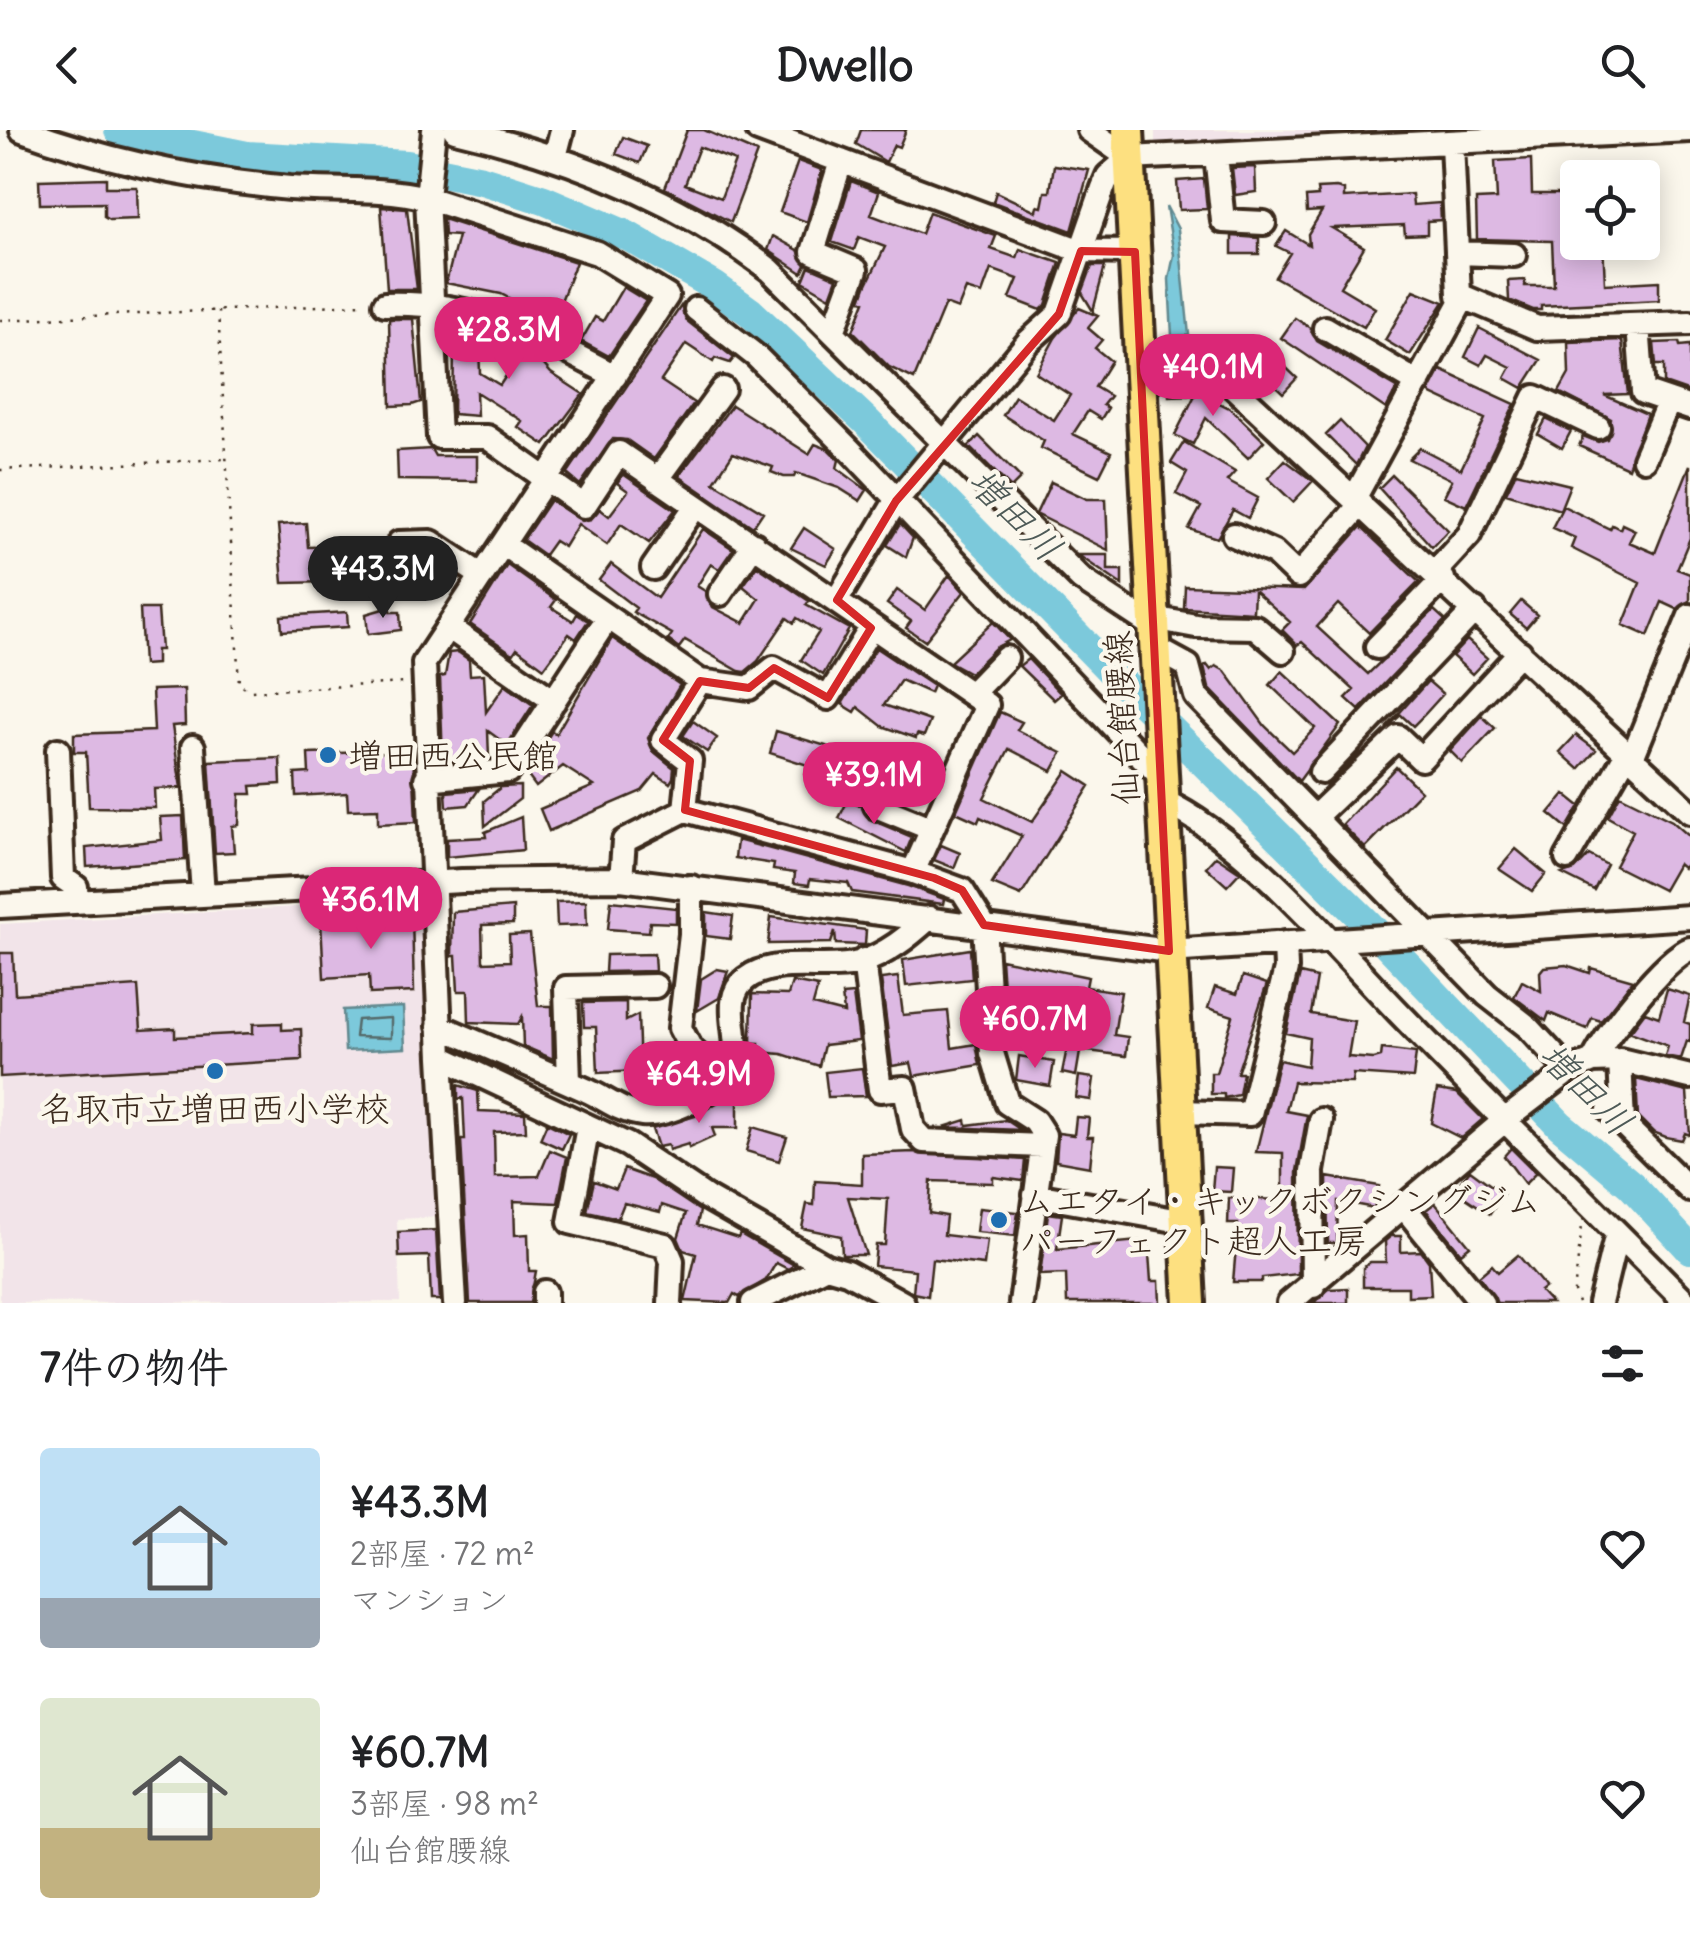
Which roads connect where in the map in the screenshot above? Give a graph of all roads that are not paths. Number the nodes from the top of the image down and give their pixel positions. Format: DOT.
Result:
graph roads {
  1 [pos="22,130"];
  2 [pos="434,130"];
  3 [pos="455,130"];
  4 [pos="562,130"];
  5 [pos="758,130"];
  6 [pos="1089,130"];
  7 [pos="1688,130"];
  8 [pos="1464,138"];
  9 [pos="1690,141"];
  10 [pos="1128,144"];
  11 [pos="1216,155"];
  12 [pos="555,157"];
  13 [pos="842,161"];
  14 [pos="427,193"];
  15 [pos="1264,223"];
  16 [pos="1081,251"];
  17 [pos="1135,252"];
  18 [pos="1457,254"];
  19 [pos="1514,256"];
  20 [pos="1464,297"];
  21 [pos="432,302"];
  22 [pos="385,304"];
  23 [pos="696,308"];
  24 [pos="1690,323"];
  25 [pos="1638,326"];
  26 [pos="1325,328"];
  27 [pos="833,332"];
  28 [pos="1139,357"];
  29 [pos="615,376"];
  30 [pos="1418,383"];
  31 [pos="723,389"];
  32 [pos="1679,404"];
  33 [pos="1598,428"];
  34 [pos="942,445"];
  35 [pos="1644,459"];
  36 [pos="544,478"];
  37 [pos="657,480"];
  38 [pos="1358,496"];
  39 [pos="896,501"];
  40 [pos="695,507"];
  41 [pos="1234,535"];
  42 [pos="399,543"];
  43 [pos="754,544"];
  44 [pos="504,545"];
  45 [pos="653,568"];
  46 [pos="482,576"];
  47 [pos="1439,576"];
  48 [pos="720,594"];
  49 [pos="837,600"];
  50 [pos="1475,610"];
  51 [pos="1690,616"];
  52 [pos="607,618"];
  53 [pos="448,626"];
  54 [pos="871,628"];
  55 [pos="1154,638"];
  56 [pos="1377,647"];
  57 [pos="1283,651"];
  58 [pos="1520,652"];
  59 [pos="1006,658"];
  60 [pos="700,681"];
  61 [pos="972,693"];
  62 [pos="554,700"];
  63 [pos="193,747"];
  64 [pos="58,750"];
  65 [pos="1630,756"];
  66 [pos="1321,772"];
  67 [pos="426,779"];
  68 [pos="1162,781"];
  69 [pos="876,806"];
  70 [pos="685,810"];
  71 [pos="1321,811"];
  72 [pos="1690,812"];
  73 [pos="932,829"];
  74 [pos="1567,858"];
  75 [pos="913,872"];
  76 [pos="64,878"];
  77 [pos="620,880"];
  78 [pos="432,882"];
  79 [pos="691,887"];
  80 [pos="202,894"];
  81 [pos="77,901"];
  82 [pos="50,903"];
  83 [pos="0,906"];
  84 [pos="1690,917"];
  85 [pos="929,918"];
  86 [pos="984,925"];
  87 [pos="1428,934"];
  88 [pos="1336,941"];
  89 [pos="1285,943"];
  90 [pos="1690,949"];
  91 [pos="1169,951"];
  92 [pos="864,960"];
  93 [pos="656,986"];
  94 [pos="439,1026"];
  95 [pos="441,1057"];
  96 [pos="1620,1060"];
  97 [pos="1593,1061"];
  98 [pos="1568,1073"];
  99 [pos="1690,1077"];
  100 [pos="723,1078"];
  101 [pos="568,1082"];
  102 [pos="1180,1112"];
  103 [pos="1508,1118"];
  104 [pos="1321,1120"];
  105 [pos="588,1127"];
  106 [pos="1042,1146"];
  107 [pos="1690,1190"];
  108 [pos="1036,1195"];
  109 [pos="1404,1206"];
  110 [pos="1186,1222"];
  111 [pos="1617,1232"];
  112 [pos="826,1266"];
  113 [pos="1302,1297"];
  114 [pos="454,1303"];
  115 [pos="670,1303"];
  116 [pos="752,1303"];
  117 [pos="904,1303"];
  118 [pos="1021,1303"];
  119 [pos="1190,1303"];
  120 [pos="1482,1303"];
  121 [pos="1600,1303"];
  122 [pos="1687,1303"];
  1 -- 14 [label="street"];
  2 -- 14 [label="street"];
  3 -- 12 [label="street"];
  4 -- 12 [label="street"];
  5 -- 13 [label="street"];
  6 -- 10 [label="street"];
  7 -- 8 [label="street"];
  7 -- 9 [label="street"];
  8 -- 11 [label="street"];
  8 -- 18 [label="street"];
  10 -- 11 [label="street"];
  10 -- 16 [label="street"];
  10 -- 17 [label="main road, 仙台館腰線"];
  11 -- 15 [label="street"];
  12 -- 27 [label="street"];
  13 -- 16 [label="street"];
  13 -- 27 [label="street"];
  14 -- 21 [label="street"];
  14 -- 29 [label="street"];
  16 -- 17 [label="street"];
  16 -- 34 [label="street"];
  17 -- 28 [label="main road, 仙台館腰線"];
  18 -- 19 [label="street"];
  18 -- 20 [label="street"];
  20 -- 25 [label="street"];
  20 -- 30 [label="street"];
  21 -- 22 [label="street"];
  21 -- 29 [label="street"];
  21 -- 36 [label="street"];
  23 -- 39 [label="street"];
  24 -- 25 [label="street"];
  25 -- 32 [label="street"];
  26 -- 30 [label="street"];
  27 -- 34 [label="street"];
  28 -- 38 [label="street"];
  28 -- 55 [label="main road, 仙台館腰線"];
  29 -- 36 [label="street"];
  30 -- 38 [label="street"];
  31 -- 37 [label="street"];
  32 -- 35 [label="street"];
  33 -- 47 [label="street"];
  34 -- 39 [label="street"];
  34 -- 55 [label="street"];
  36 -- 37 [label="street"];
  36 -- 44 [label="street"];
  37 -- 40 [label="street"];
  38 -- 41 [label="street"];
  38 -- 47 [label="street"];
  39 -- 49 [label="street"];
  39 -- 68 [label="street"];
  40 -- 43 [label="street"];
  40 -- 45 [label="street"];
  42 -- 46 [label="street"];
  43 -- 48 [label="street"];
  43 -- 49 [label="street"];
  44 -- 46 [label="street"];
  44 -- 52 [label="street"];
  46 -- 53 [label="street"];
  47 -- 50 [label="street"];
  47 -- 56 [label="street"];
  49 -- 54 [label="street"];
  50 -- 58 [label="street"];
  50 -- 66 [label="street"];
  51 -- 65 [label="street"];
  52 -- 60 [label="street"];
  52 -- 62 [label="street"];
  53 -- 62 [label="street"];
  53 -- 67 [label="street"];
  54 -- 60 [label="street"];
  54 -- 61 [label="street"];
  55 -- 57 [label="street"];
  55 -- 68 [label="main road, 仙台館腰線"];
  55 -- 87 [label="street"];
  58 -- 65 [label="street"];
  58 -- 71 [label="street"];
  59 -- 61 [label="street"];
  60 -- 70 [label="street"];
  61 -- 73 [label="street"];
  62 -- 67 [label="street"];
  63 -- 80 [label="street"];
  64 -- 76 [label="street"];
  65 -- 72 [label="street"];
  65 -- 74 [label="street"];
  67 -- 78 [label="street"];
  68 -- 88 [label="street"];
  68 -- 91 [label="main road, 仙台館腰線"];
  69 -- 73 [label="street"];
  70 -- 75 [label="street"];
  70 -- 77 [label="street"];
  73 -- 75 [label="street"];
  75 -- 86 [label="street"];
  76 -- 81 [label="street"];
  76 -- 82 [label="street"];
  77 -- 78 [label="street"];
  77 -- 79 [label="street"];
  78 -- 80 [label="street"];
  78 -- 94 [label="street"];
  79 -- 85 [label="street"];
  79 -- 100 [label="street"];
  80 -- 81 [label="street"];
  81 -- 82 [label="street"];
  82 -- 83 [label="street"];
  84 -- 87 [label="street"];
  85 -- 86 [label="street"];
  85 -- 92 [label="street"];
  86 -- 91 [label="street"];
  86 -- 106 [label="street"];
  87 -- 88 [label="street"];
  87 -- 98 [label="street"];
  88 -- 89 [label="street"];
  88 -- 103 [label="street"];
  89 -- 91 [label="street"];
  89 -- 102 [label="street"];
  90 -- 97 [label="street"];
  91 -- 102 [label="main road, 仙台館腰線"];
  92 -- 100 [label="street"];
  92 -- 106 [label="street"];
  93 -- 101 [label="street"];
  94 -- 95 [label="street"];
  94 -- 101 [label="street"];
  95 -- 105 [label="street"];
  95 -- 114 [label="street"];
  96 -- 97 [label="street"];
  96 -- 99 [label="street"];
  96 -- 107 [label="street"];
  97 -- 98 [label="street"];
  98 -- 103 [label="street"];
  100 -- 101 [label="street"];
  102 -- 110 [label="main road, 仙台館腰線"];
  103 -- 109 [label="street"];
  103 -- 111 [label="street"];
  104 -- 113 [label="street"];
  105 -- 112 [label="street"];
  105 -- 115 [label="street"];
  106 -- 108 [label="street"];
  108 -- 110 [label="street"];
  108 -- 118 [label="street"];
  109 -- 113 [label="street"];
  109 -- 120 [label="street"];
  110 -- 119 [label="main road, 仙台館腰線"];
  111 -- 121 [label="street"];
  111 -- 122 [label="street"];
  112 -- 116 [label="street"];
  112 -- 117 [label="street"];
}
